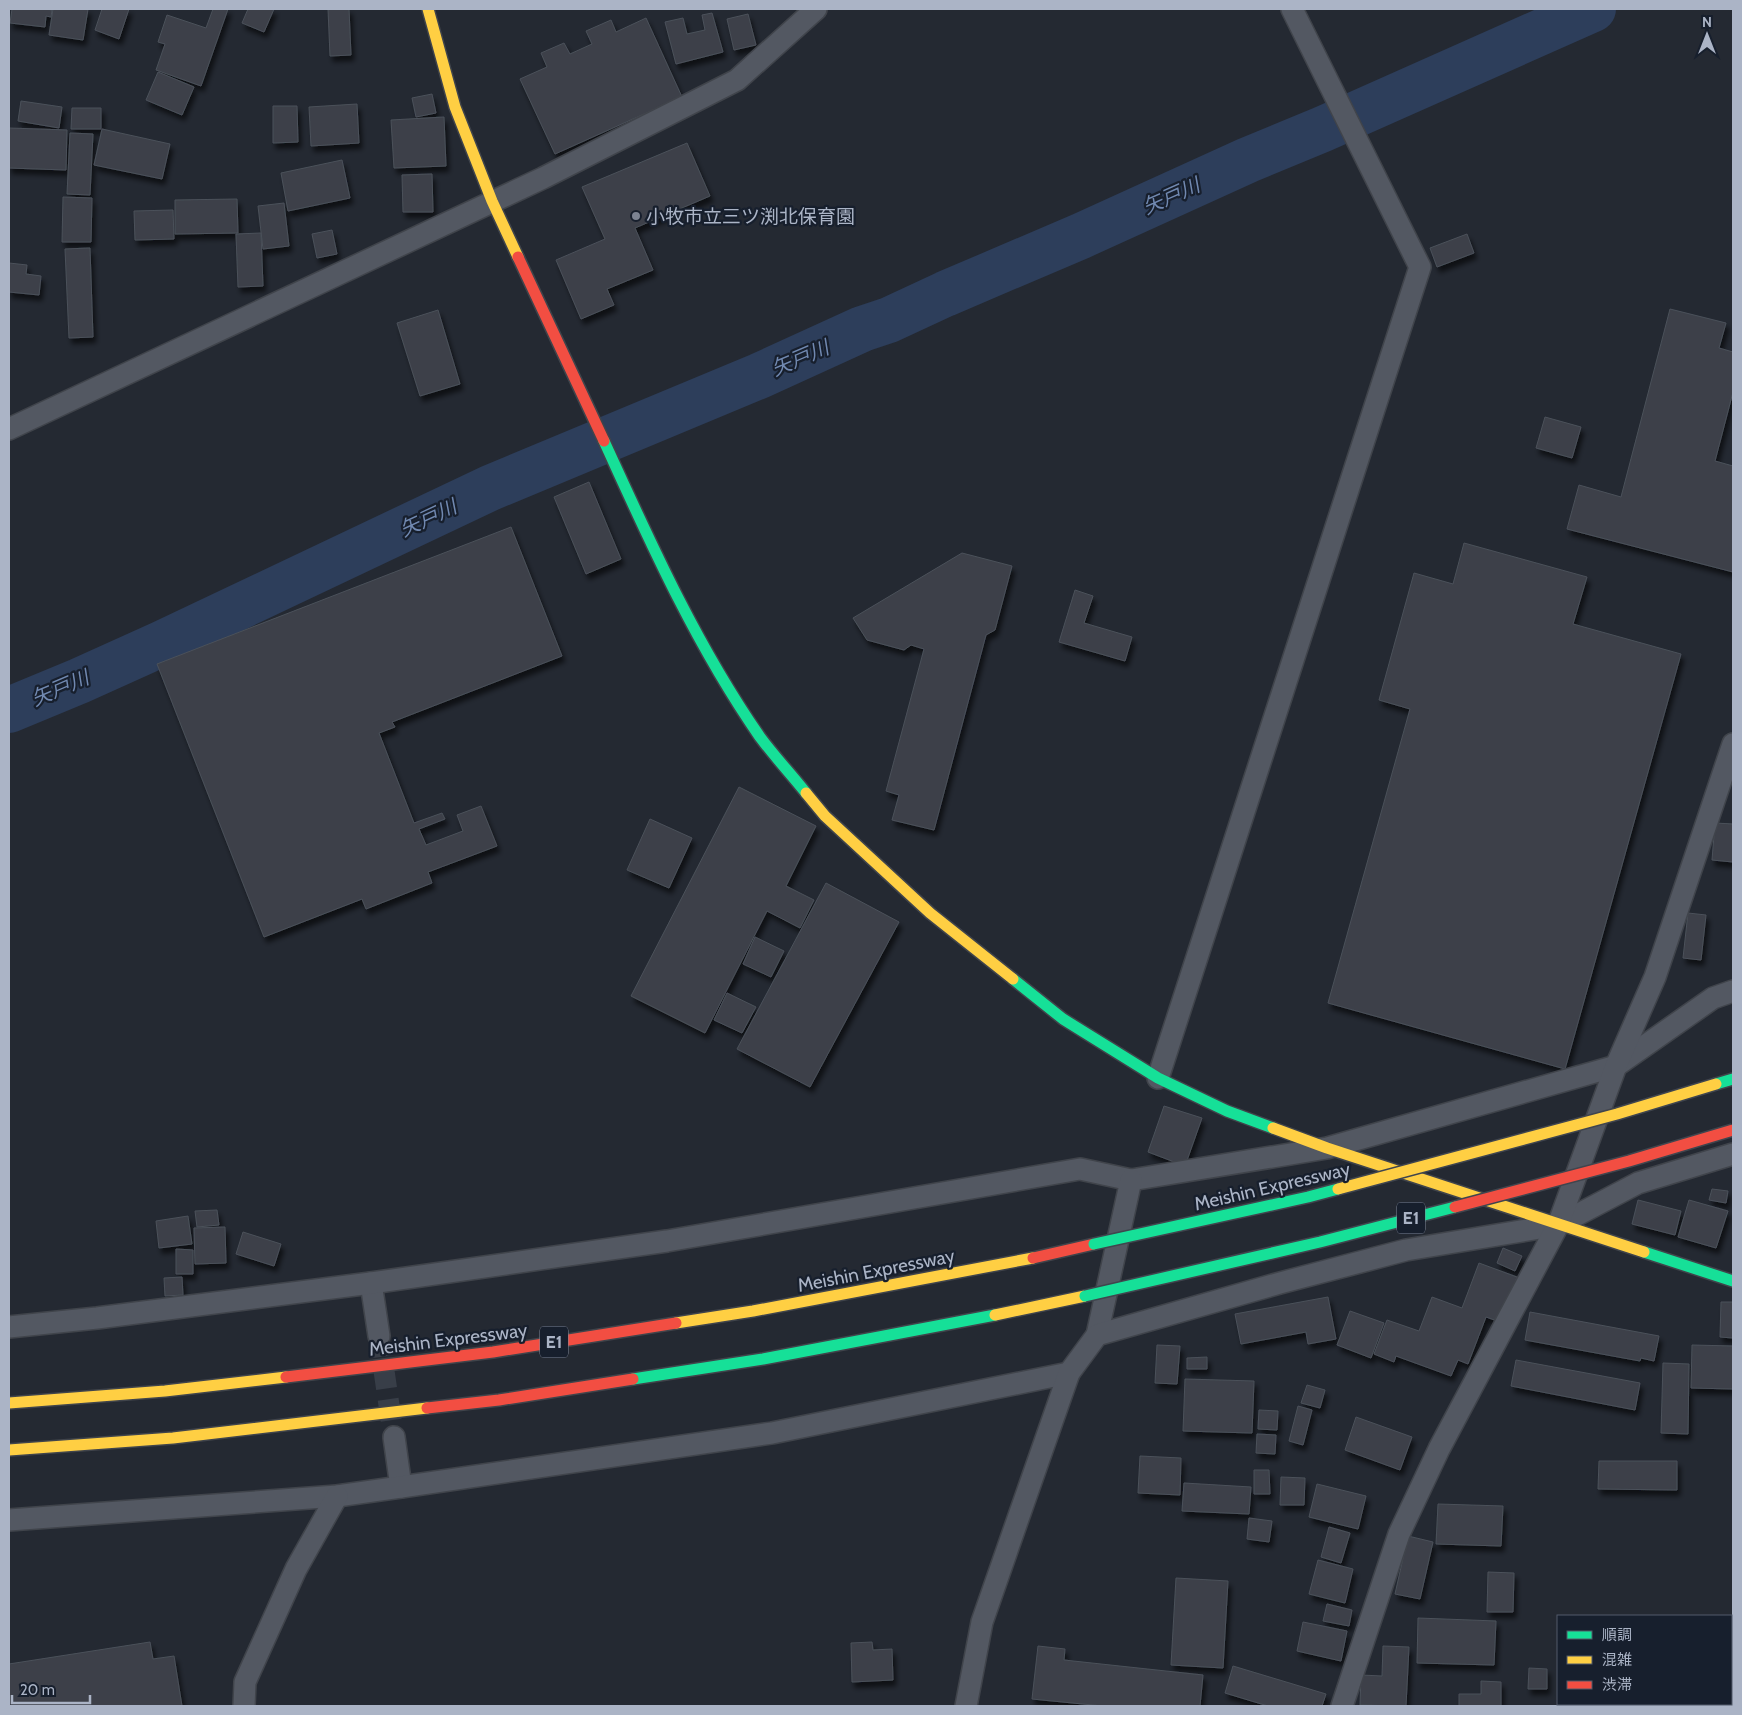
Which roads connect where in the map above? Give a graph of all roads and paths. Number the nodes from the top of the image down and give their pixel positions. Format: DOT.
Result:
graph roads {
  1 [pos="428,9"];
  2 [pos="816,9"];
  3 [pos="1292,9"];
  4 [pos="492,201"];
  5 [pos="9,429"];
  6 [pos="1733,744"];
  7 [pos="1733,991"];
  8 [pos="1616,1066"];
  9 [pos="1158,1078"];
  10 [pos="1733,1079"];
  11 [pos="1733,1130"];
  12 [pos="1327,1148"];
  13 [pos="1733,1154"];
  14 [pos="1131,1180"];
  15 [pos="1558,1226"];
  16 [pos="1733,1280"];
  17 [pos="371,1283"];
  18 [pos="9,1327"];
  19 [pos="1097,1335"];
  20 [pos="379,1336"];
  21 [pos="1069,1373"];
  22 [pos="9,1403"];
  23 [pos="394,1437"];
  24 [pos="9,1450"];
  25 [pos="401,1487"];
  26 [pos="337,1496"];
  27 [pos="9,1520"];
  28 [pos="244,1706"];
  29 [pos="966,1706"];
  30 [pos="1342,1706"];
  1 -- 4 [label="main road"];
  2 -- 4 [label="street"];
  3 -- 9 [label="street"];
  4 -- 5 [label="street"];
  4 -- 9 [label="main road"];
  6 -- 8 [label="street"];
  7 -- 8 [label="street"];
  8 -- 12 [label="street"];
  8 -- 15 [label="street"];
  9 -- 12 [label="main road"];
  10 -- 22 [label="main road, Meishin Expressway / E1, bridge"];
  11 -- 24 [label="main road, E1, bridge"];
  12 -- 14 [label="street"];
  12 -- 15 [label="main road"];
  13 -- 15 [label="street"];
  14 -- 17 [label="street"];
  14 -- 19 [label="street"];
  15 -- 16 [label="main road"];
  15 -- 19 [label="street"];
  15 -- 30 [label="street"];
  17 -- 18 [label="street"];
  17 -- 20 [label="street"];
  19 -- 21 [label="street"];
  21 -- 25 [label="street"];
  21 -- 29 [label="street"];
  23 -- 25 [label="street"];
  25 -- 26 [label="street"];
  26 -- 27 [label="street"];
  26 -- 28 [label="street"];
}
